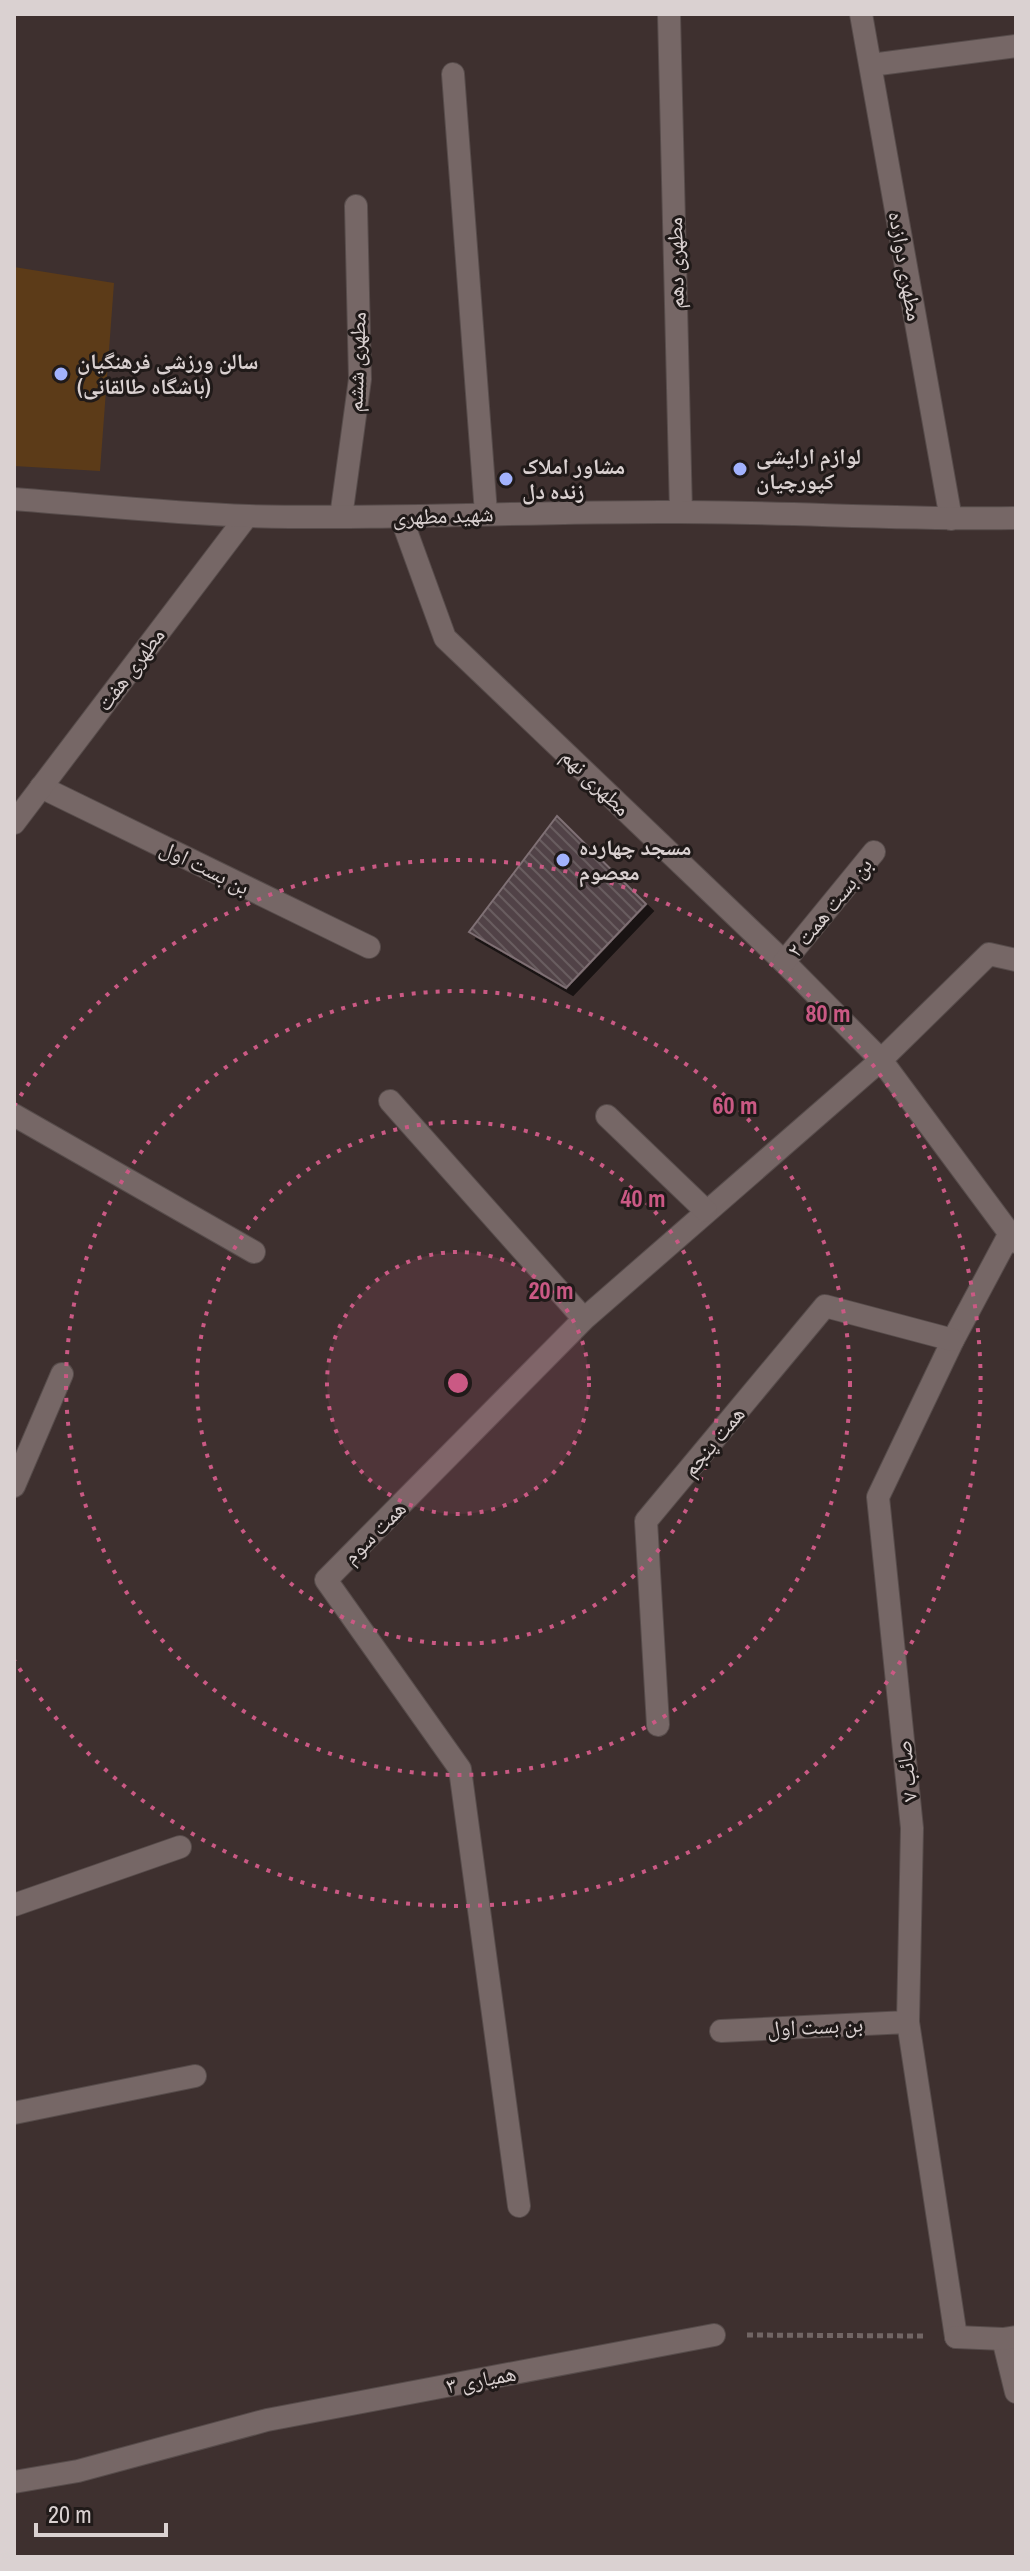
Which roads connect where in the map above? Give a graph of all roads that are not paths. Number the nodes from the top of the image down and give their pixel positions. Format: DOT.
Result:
graph roads {
  1 [pos="669,14"];
  2 [pos="861,14"];
  3 [pos="1016,46"];
  4 [pos="871,65"];
  5 [pos="453,74"];
  6 [pos="356,206"];
  7 [pos="14,499"];
  8 [pos="681,512"];
  9 [pos="486,513"];
  10 [pos="247,516"];
  11 [pos="341,517"];
  12 [pos="401,517"];
  13 [pos="1016,518"];
  14 [pos="951,519"];
  15 [pos="41,787"];
  16 [pos="14,823"];
  17 [pos="874,852"];
  18 [pos="369,947"];
  19 [pos="1016,960"];
  20 [pos="784,962"];
  21 [pos="881,1060"];
  22 [pos="390,1101"];
  23 [pos="14,1115"];
  24 [pos="607,1116"];
  25 [pos="706,1211"];
  26 [pos="1013,1239"];
  27 [pos="254,1252"];
  28 [pos="584,1319"];
  29 [pos="953,1340"];
  30 [pos="62,1374"];
  31 [pos="14,1486"];
  32 [pos="658,1725"];
  33 [pos="180,1847"];
  34 [pos="14,1905"];
  35 [pos="908,2022"];
  36 [pos="721,2031"];
  37 [pos="195,2076"];
  38 [pos="14,2113"];
  39 [pos="519,2206"];
  40 [pos="714,2335"];
  41 [pos="1010,2338"];
  42 [pos="1016,2392"];
  43 [pos="14,2482"];
  1 -- 8 [label="street, مطهری دهم"];
  2 -- 4 [label="street, مطهری دوازده"];
  3 -- 4 [label="street"];
  4 -- 14 [label="street, مطهری دوازده"];
  5 -- 9 [label="street"];
  6 -- 11 [label="street, مطهری ششم"];
  7 -- 10 [label="street, شهید مطهری"];
  8 -- 9 [label="street, شهید مطهری"];
  8 -- 14 [label="street, شهید مطهری"];
  9 -- 12 [label="street, شهید مطهری"];
  10 -- 11 [label="street, شهید مطهری"];
  10 -- 15 [label="street, مطهری هفت"];
  11 -- 12 [label="street, شهید مطهری"];
  12 -- 20 [label="street, مطهری نهم"];
  13 -- 14 [label="street, شهید مطهری"];
  15 -- 16 [label="street, مطهری هفت"];
  15 -- 18 [label="street, بن بست اول"];
  17 -- 20 [label="street, بن بست همت ۲"];
  19 -- 21 [label="street, همت سوم"];
  20 -- 21 [label="street, مطهری نهم"];
  21 -- 25 [label="street, همت سوم"];
  21 -- 26 [label="street, مطهری نهم"];
  22 -- 28 [label="street"];
  23 -- 27 [label="street"];
  24 -- 25 [label="street"];
  25 -- 28 [label="street, همت سوم"];
  26 -- 29 [label="street, صائب ۷"];
  28 -- 39 [label="street, همت سوم"];
  29 -- 32 [label="street, همت پنجم"];
  29 -- 35 [label="street, صائب ۷"];
  30 -- 31 [label="street"];
  33 -- 34 [label="street"];
  35 -- 36 [label="street, بن بست اول"];
  35 -- 41 [label="street, صائب ۷"];
  37 -- 38 [label="street"];
  40 -- 43 [label="street, همیاری ۳"];
  41 -- 42 [label="street"];
}
